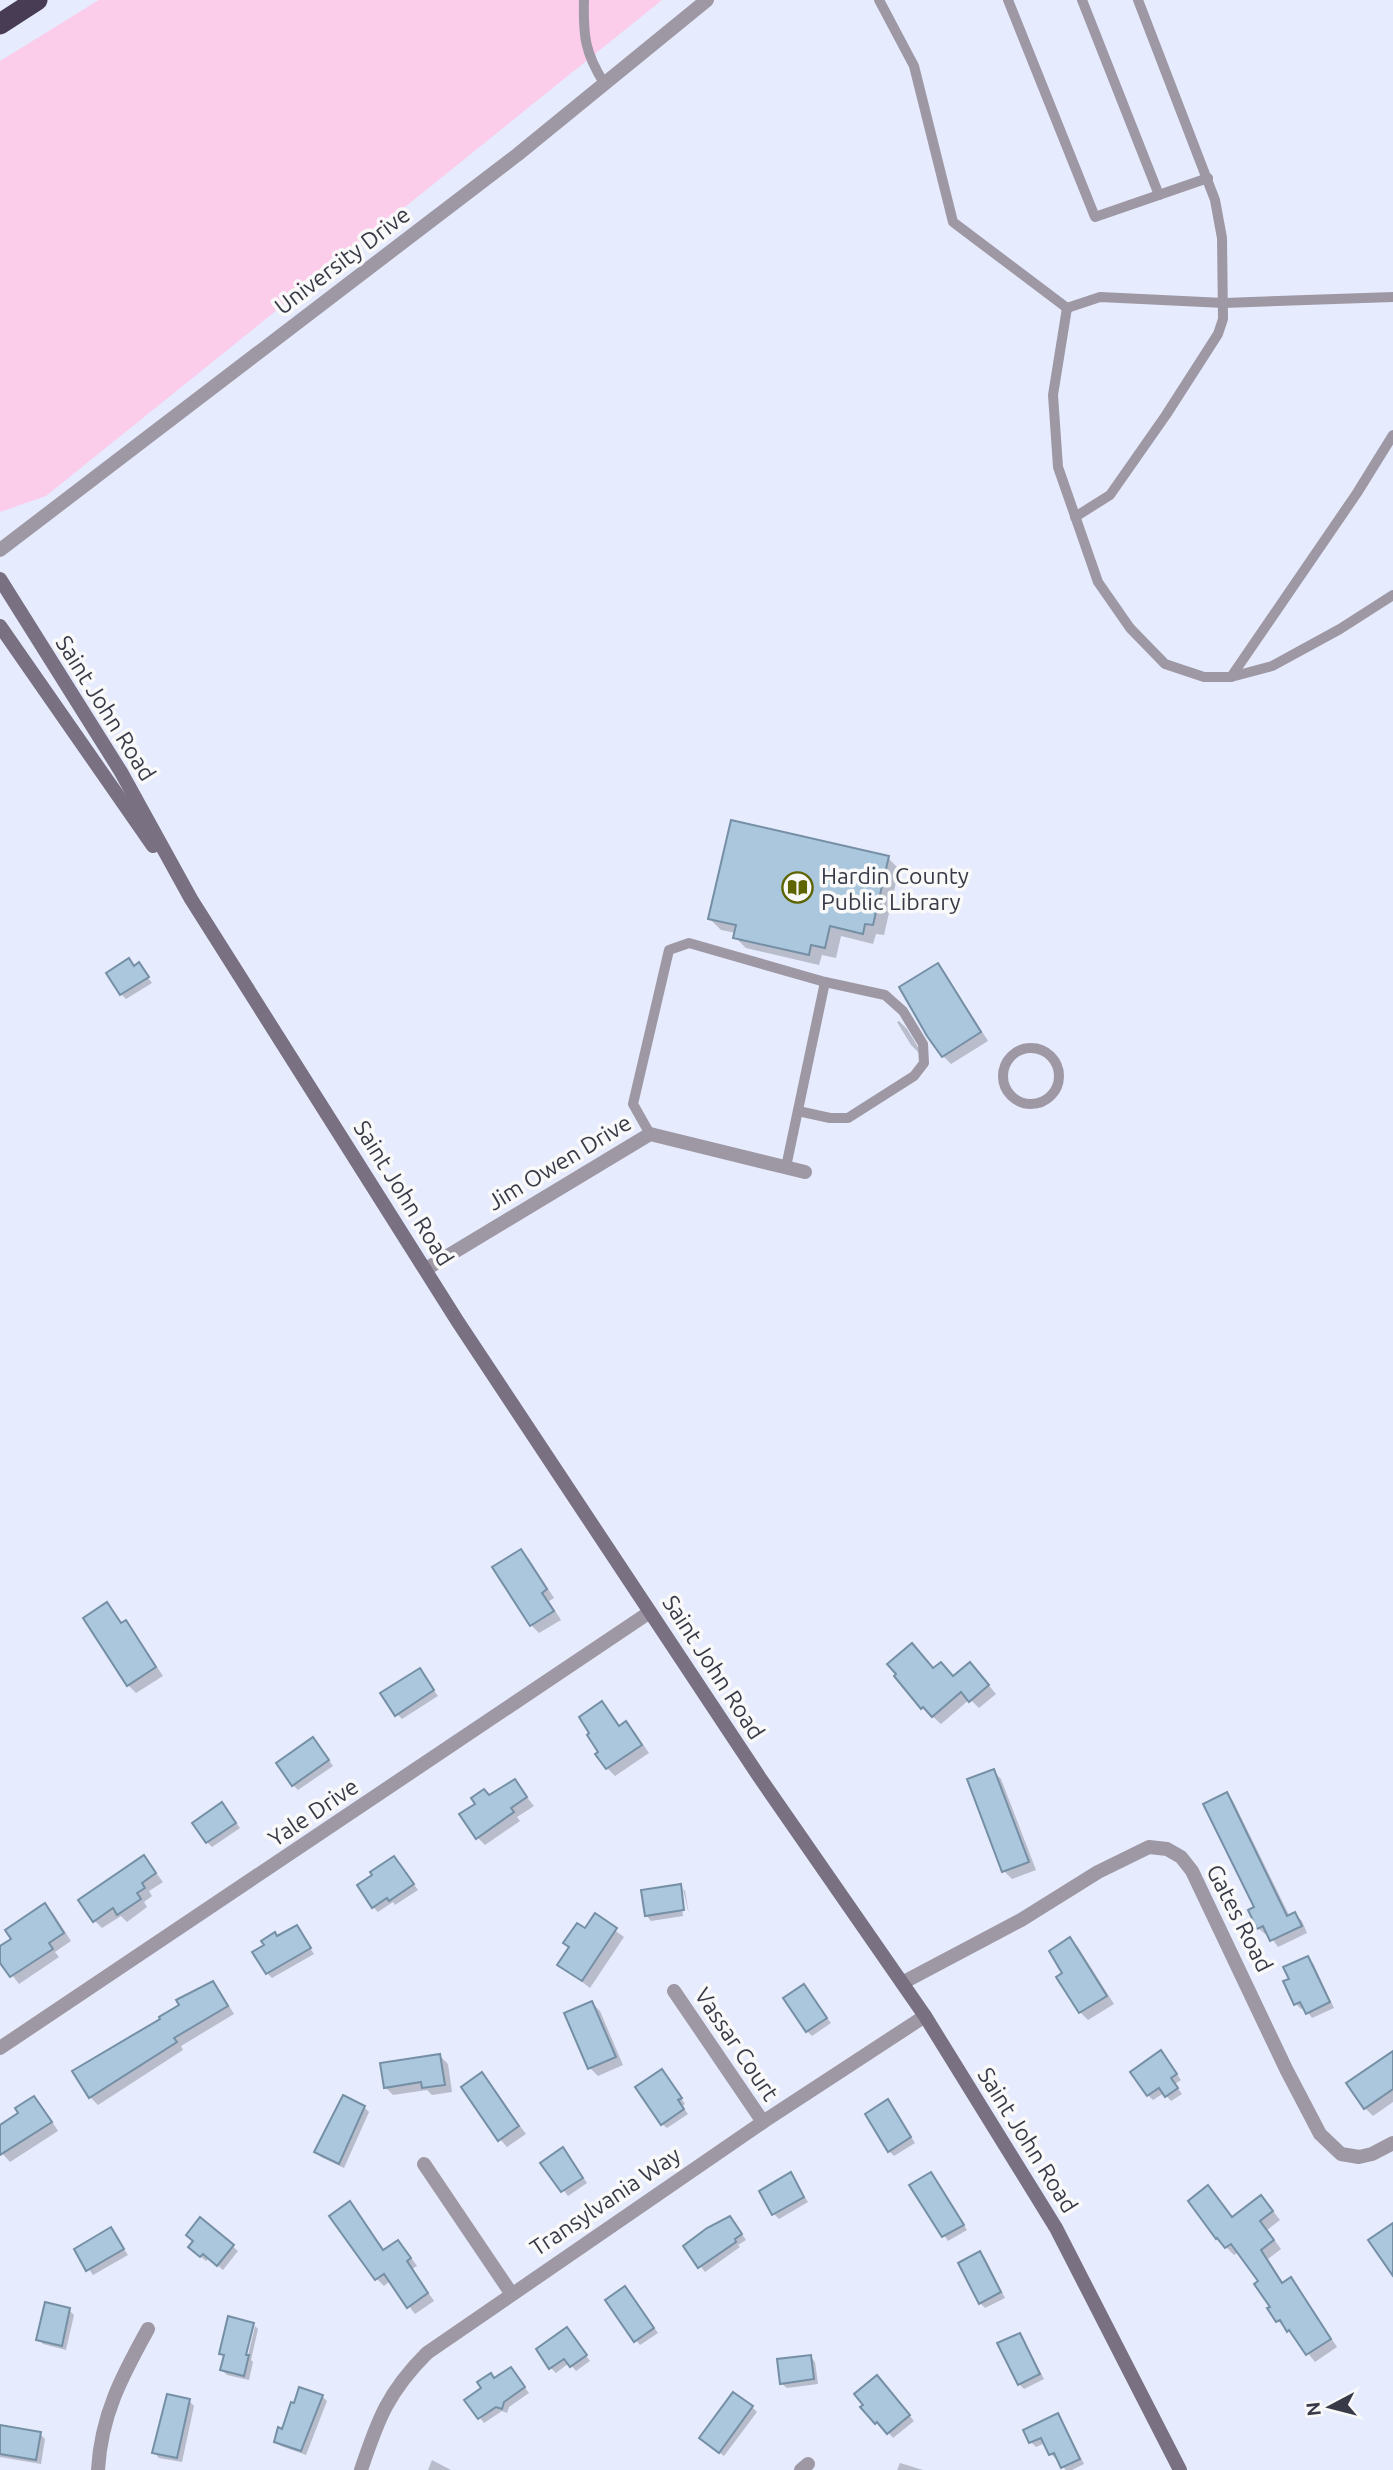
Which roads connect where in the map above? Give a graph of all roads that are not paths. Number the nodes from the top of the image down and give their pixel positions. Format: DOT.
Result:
graph roads {
  1 [pos="37,0"];
  2 [pos="584,0"];
  3 [pos="707,0"];
  4 [pos="879,0"];
  5 [pos="1008,0"];
  6 [pos="1082,0"];
  7 [pos="1139,0"];
  8 [pos="0,24"];
  9 [pos="604,83"];
  10 [pos="1208,178"];
  11 [pos="1159,195"];
  12 [pos="1393,297"];
  13 [pos="1224,303"];
  14 [pos="1067,308"];
  15 [pos="1393,435"];
  16 [pos="1075,517"];
  17 [pos="0,550"];
  18 [pos="0,579"];
  19 [pos="1393,595"];
  20 [pos="0,626"];
  21 [pos="1231,677"];
  22 [pos="191,899"];
  23 [pos="825,982"];
  24 [pos="1024,1102"];
  25 [pos="798,1111"];
  26 [pos="650,1133"];
  27 [pos="786,1167"];
  28 [pos="805,1172"];
  29 [pos="426,1269"];
  30 [pos="650,1612"];
  31 [pos="902,1983"];
  32 [pos="674,1992"];
  33 [pos="925,2016"];
  34 [pos="0,2048"];
  35 [pos="762,2122"];
  36 [pos="1393,2143"];
  37 [pos="424,2164"];
  38 [pos="511,2293"];
  39 [pos="148,2329"];
  40 [pos="97,2470"];
  41 [pos="361,2470"];
  42 [pos="1180,2470"];
  1 -- 8 [label="highway"];
  2 -- 9 [label="lane"];
  3 -- 9 [label="street, University Drive"];
  4 -- 14 [label="lane"];
  5 -- 11 [label="lane"];
  6 -- 11 [label="lane"];
  7 -- 10 [label="lane"];
  9 -- 17 [label="street, University Drive"];
  10 -- 11 [label="lane"];
  10 -- 13 [label="lane"];
  12 -- 13 [label="lane"];
  13 -- 14 [label="lane"];
  13 -- 16 [label="lane"];
  14 -- 16 [label="lane"];
  15 -- 21 [label="lane"];
  16 -- 21 [label="lane"];
  18 -- 22 [label="street, Saint John Road"];
  19 -- 21 [label="lane"];
  20 -- 22 [label="street, Saint John Road"];
  22 -- 29 [label="street, Saint John Road"];
  23 -- 25 [label="lane"];
  23 -- 25 [label="lane"];
  23 -- 26 [label="lane"];
  24 -- 24 [label="lane"];
  25 -- 27 [label="lane"];
  26 -- 27 [label="street, Jim Owen Drive"];
  26 -- 29 [label="street, Jim Owen Drive"];
  27 -- 28 [label="street, Jim Owen Drive"];
  29 -- 30 [label="street, Saint John Road"];
  30 -- 31 [label="street, Saint John Road"];
  30 -- 34 [label="street, Yale Drive"];
  31 -- 33 [label="street, Saint John Road"];
  31 -- 36 [label="street, Gates Road"];
  32 -- 35 [label="street, Vassar Court"];
  33 -- 35 [label="street, Transylvania Way"];
  33 -- 42 [label="street, Saint John Road"];
  35 -- 38 [label="street, Transylvania Way"];
  37 -- 38 [label="street"];
  38 -- 41 [label="street, Transylvania Way"];
  39 -- 40 [label="street"];
}
